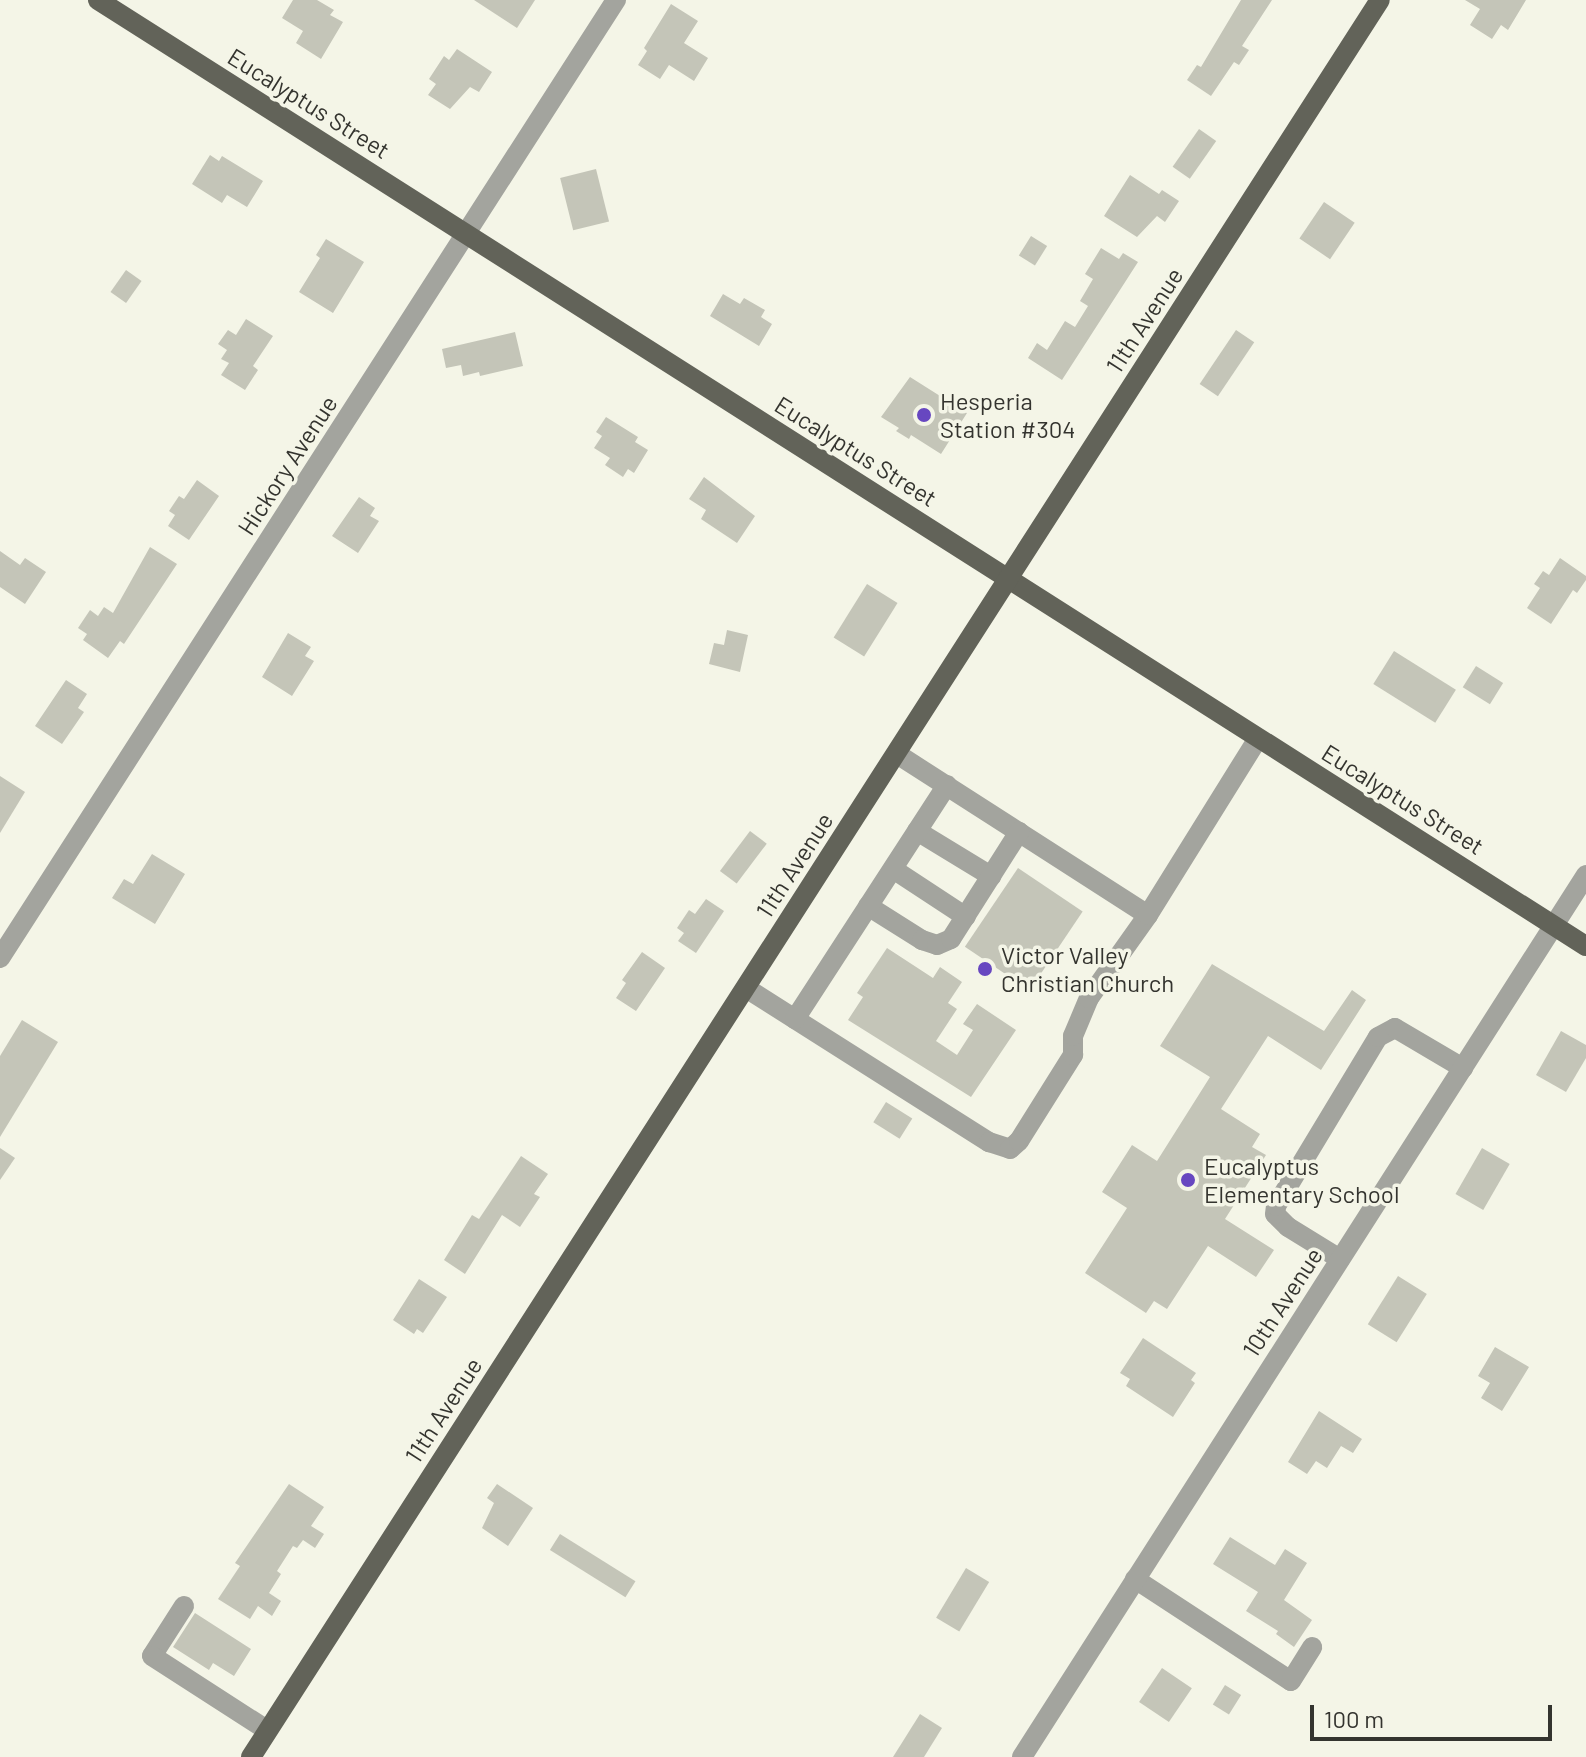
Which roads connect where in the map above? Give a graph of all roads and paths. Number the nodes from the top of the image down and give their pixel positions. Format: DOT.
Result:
graph roads {
  1 [pos="98,0"];
  2 [pos="616,0"];
  3 [pos="1380,0"];
  4 [pos="467,235"];
  5 [pos="1010,580"];
  6 [pos="1258,738"];
  7 [pos="897,754"];
  8 [pos="947,785"];
  9 [pos="917,831"];
  10 [pos="1019,832"];
  11 [pos="893,869"];
  12 [pos="1586,875"];
  13 [pos="991,876"];
  14 [pos="868,906"];
  15 [pos="1148,915"];
  16 [pos="966,917"];
  17 [pos="1553,925"];
  18 [pos="1586,946"];
  19 [pos="0,958"];
  20 [pos="746,988"];
  21 [pos="795,1019"];
  22 [pos="1463,1068"];
  23 [pos="1340,1259"];
  24 [pos="1135,1579"];
  25 [pos="184,1606"];
  26 [pos="1312,1647"];
  27 [pos="267,1730"];
  28 [pos="251,1757"];
  29 [pos="1022,1757"];
  1 -- 4 [label="main road, Eucalyptus Street"];
  2 -- 4 [label="street, Hickory Avenue"];
  3 -- 5 [label="main road, 11th Avenue"];
  4 -- 5 [label="main road, Eucalyptus Street"];
  4 -- 19 [label="street, Hickory Avenue"];
  5 -- 6 [label="main road, Eucalyptus Street"];
  5 -- 7 [label="main road, 11th Avenue"];
  6 -- 15 [label="street"];
  6 -- 17 [label="main road, Eucalyptus Street"];
  7 -- 8 [label="street"];
  7 -- 20 [label="main road, 11th Avenue"];
  8 -- 9 [label="street"];
  8 -- 10 [label="street"];
  9 -- 11 [label="street"];
  9 -- 13 [label="street"];
  10 -- 13 [label="street"];
  10 -- 15 [label="street"];
  11 -- 14 [label="street"];
  11 -- 16 [label="street"];
  12 -- 17 [label="street, 10th Avenue"];
  13 -- 16 [label="street"];
  14 -- 16 [label="street"];
  14 -- 21 [label="street"];
  15 -- 21 [label="street"];
  17 -- 18 [label="main road, Eucalyptus Street"];
  17 -- 22 [label="street, 10th Avenue"];
  20 -- 21 [label="street"];
  20 -- 27 [label="main road, 11th Avenue"];
  22 -- 23 [label="street, 10th Avenue"];
  22 -- 23 [label="street"];
  23 -- 24 [label="street, 10th Avenue"];
  24 -- 26 [label="street"];
  24 -- 29 [label="street, 10th Avenue"];
  25 -- 27 [label="street"];
  27 -- 28 [label="main road, 11th Avenue"];
}
